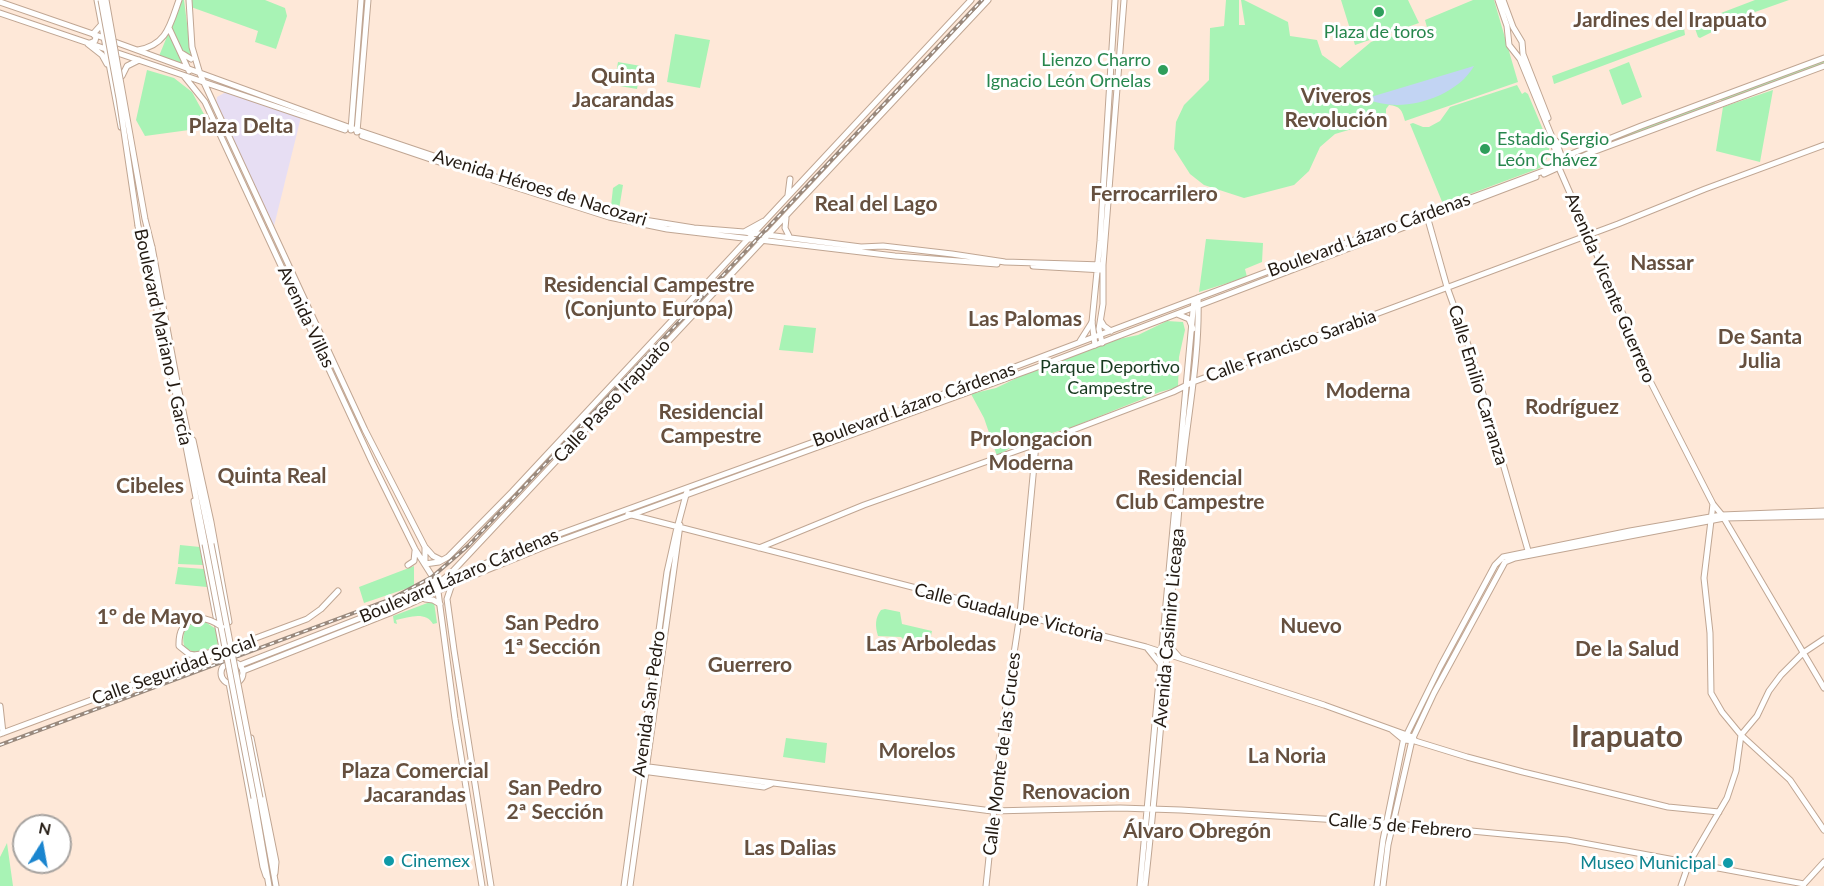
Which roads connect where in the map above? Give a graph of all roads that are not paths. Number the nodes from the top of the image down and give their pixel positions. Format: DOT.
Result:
graph roads {
  1 [pos="103,0"];
  2 [pos="179,0"];
  3 [pos="189,0"];
  4 [pos="362,0"];
  5 [pos="368,0"];
  6 [pos="971,0"];
  7 [pos="988,0"];
  8 [pos="1114,0"];
  9 [pos="1124,0"];
  10 [pos="1498,0"];
  11 [pos="1503,0"];
  12 [pos="0,2"];
  13 [pos="0,13"];
  14 [pos="101,25"];
  15 [pos="169,28"];
  16 [pos="93,34"];
  17 [pos="1518,34"];
  18 [pos="1508,37"];
  19 [pos="104,38"];
  20 [pos="1112,41"];
  21 [pos="116,42"];
  22 [pos="1121,42"];
  23 [pos="88,44"];
  24 [pos="106,50"];
  25 [pos="135,50"];
  26 [pos="1523,50"];
  27 [pos="1513,52"];
  28 [pos="118,53"];
  29 [pos="1824,58"];
  30 [pos="140,60"];
  31 [pos="185,66"];
  32 [pos="1824,66"];
  33 [pos="110,72"];
  34 [pos="200,74"];
  35 [pos="122,76"];
  36 [pos="192,77"];
  37 [pos="203,81"];
  38 [pos="224,88"];
  39 [pos="358,88"];
  40 [pos="205,102"];
  41 [pos="212,102"];
  42 [pos="354,131"];
  43 [pos="1552,137"];
  44 [pos="1824,145"];
  45 [pos="1561,162"];
  46 [pos="1546,170"];
  47 [pos="790,179"];
  48 [pos="788,195"];
  49 [pos="256,202"];
  50 [pos="786,216"];
  51 [pos="1427,216"];
  52 [pos="765,220"];
  53 [pos="138,226"];
  54 [pos="729,231"];
  55 [pos="744,232"];
  56 [pos="755,234"];
  57 [pos="707,235"];
  58 [pos="768,235"];
  59 [pos="1587,236"];
  60 [pos="790,238"];
  61 [pos="749,239"];
  62 [pos="763,240"];
  63 [pos="152,247"];
  64 [pos="1100,267"];
  65 [pos="1447,287"];
  66 [pos="299,294"];
  67 [pos="1196,302"];
  68 [pos="1176,314"];
  69 [pos="1101,321"];
  70 [pos="1092,322"];
  71 [pos="1193,328"];
  72 [pos="1111,331"];
  73 [pos="1100,335"];
  74 [pos="1093,337"];
  75 [pos="1079,342"];
  76 [pos="1102,343"];
  77 [pos="1095,345"];
  78 [pos="1194,372"];
  79 [pos="174,376"];
  80 [pos="1202,379"];
  81 [pos="1190,384"];
  82 [pos="1173,392"];
  83 [pos="1186,401"];
  84 [pos="345,402"];
  85 [pos="353,405"];
  86 [pos="189,436"];
  87 [pos="1036,444"];
  88 [pos="190,464"];
  89 [pos="688,487"];
  90 [pos="687,495"];
  91 [pos="1713,504"];
  92 [pos="1824,511"];
  93 [pos="622,512"];
  94 [pos="631,515"];
  95 [pos="1824,516"];
  96 [pos="1723,517"];
  97 [pos="1711,518"];
  98 [pos="679,526"];
  99 [pos="526,540"];
  100 [pos="208,544"];
  101 [pos="425,547"];
  102 [pos="523,548"];
  103 [pos="759,548"];
  104 [pos="415,549"];
  105 [pos="513,552"];
  106 [pos="1529,553"];
  107 [pos="443,560"];
  108 [pos="425,564"];
  109 [pos="502,564"];
  110 [pos="408,565"];
  111 [pos="437,584"];
  112 [pos="454,584"];
  113 [pos="338,591"];
  114 [pos="439,592"];
  115 [pos="423,599"];
  116 [pos="440,604"];
  117 [pos="1020,614"];
  118 [pos="363,617"];
  119 [pos="356,626"];
  120 [pos="222,627"];
  121 [pos="1166,636"];
  122 [pos="1824,639"];
  123 [pos="233,647"];
  124 [pos="1145,647"];
  125 [pos="222,651"];
  126 [pos="1164,653"];
  127 [pos="1803,653"];
  128 [pos="1181,658"];
  129 [pos="237,663"];
  130 [pos="225,664"];
  131 [pos="1161,665"];
  132 [pos="243,671"];
  133 [pos="239,681"];
  134 [pos="229,683"];
  135 [pos="1824,688"];
  136 [pos="459,689"];
  137 [pos="452,691"];
  138 [pos="242,695"];
  139 [pos="232,698"];
  140 [pos="0,706"];
  141 [pos="2,734"];
  142 [pos="1741,735"];
  143 [pos="1410,739"];
  144 [pos="257,767"];
  145 [pos="245,769"];
  146 [pos="643,769"];
  147 [pos="257,798"];
  148 [pos="1150,809"];
  149 [pos="992,811"];
  150 [pos="1719,812"];
  151 [pos="1389,824"];
  152 [pos="1824,830"];
  153 [pos="484,846"];
  154 [pos="475,847"];
  155 [pos="1824,862"];
  156 [pos="1689,863"];
  157 [pos="272,884"];
  158 [pos="1803,885"];
  159 [pos="482,886"];
  160 [pos="491,886"];
  161 [pos="624,886"];
  162 [pos="630,886"];
  163 [pos="986,886"];
  164 [pos="1143,886"];
  165 [pos="1377,886"];
  166 [pos="1383,886"];
  167 [pos="1681,886"];
  1 -- 14 [label="main road, Boulevard Mariano J. García"];
  1 -- 21 [label="main road, Boulevard Mariano J. García"];
  1 -- 53 [label="main road, bridge"];
  1 -- 63 [label="main road, bridge"];
  2 -- 15 [label="main road"];
  3 -- 31 [label="main road"];
  4 -- 39 [label="main road"];
  5 -- 39 [label="main road"];
  6 -- 48 [label="main road, Calle Paseo Irapuato"];
  7 -- 50 [label="main road, Calle Paseo Irapuato"];
  8 -- 20 [label="main road"];
  9 -- 22 [label="main road"];
  10 -- 18 [label="main road, Avenida Vicente Guerrero"];
  11 -- 17 [label="main road, Avenida Vicente Guerrero"];
  12 -- 16 [label="main road, Avenida Héroes de Nacozari"];
  13 -- 23 [label="main road, Avenida Héroes de Nacozari"];
  14 -- 16 [label="main road"];
  14 -- 19 [label="main road, Boulevard Mariano J. García"];
  15 -- 25 [label="main road"];
  15 -- 31 [label="main road"];
  16 -- 19 [label="main road, Avenida Héroes de Nacozari"];
  16 -- 23 [label="main road"];
  17 -- 18 [label="main road"];
  17 -- 26 [label="main road, Avenida Vicente Guerrero"];
  18 -- 27 [label="main road, Avenida Vicente Guerrero"];
  19 -- 21 [label="main road, Avenida Héroes de Nacozari"];
  19 -- 24 [label="main road, Boulevard Mariano J. García"];
  20 -- 22 [label="main road"];
  20 -- 64 [label="main road"];
  21 -- 25 [label="main road, Avenida Héroes de Nacozari"];
  21 -- 28 [label="main road, Boulevard Mariano J. García"];
  22 -- 64 [label="main road"];
  23 -- 24 [label="main road, Avenida Héroes de Nacozari"];
  23 -- 33 [label="main road"];
  24 -- 28 [label="main road, Avenida Héroes de Nacozari"];
  24 -- 33 [label="main road, Boulevard Mariano J. García"];
  25 -- 31 [label="main road, Avenida Héroes de Nacozari"];
  26 -- 27 [label="main road"];
  26 -- 45 [label="main road, Avenida Vicente Guerrero"];
  27 -- 43 [label="main road, Avenida Vicente Guerrero"];
  28 -- 30 [label="main road, Avenida Héroes de Nacozari"];
  28 -- 35 [label="main road, Boulevard Mariano J. García"];
  29 -- 45 [label="main road, Boulevard Lázaro Cárdenas"];
  30 -- 31 [label="main road, Avenida Héroes de Nacozari"];
  30 -- 35 [label="main road"];
  31 -- 34 [label="main road, Avenida Villas"];
  31 -- 34 [label="main road, Avenida Héroes de Nacozari"];
  31 -- 36 [label="main road, Avenida Héroes de Nacozari"];
  31 -- 40 [label="main road, Avenida Villas"];
  32 -- 45 [label="main road, Boulevard Lázaro Cárdenas"];
  33 -- 53 [label="main road, Boulevard Mariano J. García"];
  34 -- 37 [label="main road, Avenida Villas"];
  34 -- 42 [label="main road, Avenida Héroes de Nacozari"];
  35 -- 63 [label="main road, Boulevard Mariano J. García"];
  36 -- 37 [label="main road, Avenida Héroes de Nacozari"];
  36 -- 40 [label="main road"];
  37 -- 38 [label="main road, Avenida Héroes de Nacozari"];
  37 -- 41 [label="main road, Avenida Villas"];
  38 -- 41 [label="main road"];
  38 -- 42 [label="main road, Avenida Héroes de Nacozari"];
  39 -- 42 [label="main road"];
  40 -- 49 [label="main road, Avenida Villas"];
  41 -- 49 [label="main road, Avenida Villas"];
  42 -- 54 [label="main road, Avenida Héroes de Nacozari"];
  42 -- 57 [label="main road, Avenida Héroes de Nacozari"];
  43 -- 45 [label="main road, Avenida Vicente Guerrero"];
  43 -- 46 [label="main road"];
  44 -- 59 [label="main road, Calle Francisco Sarabia"];
  45 -- 46 [label="main road, Boulevard Lázaro Cárdenas"];
  45 -- 51 [label="main road, Boulevard Lázaro Cárdenas"];
  45 -- 59 [label="main road, Avenida Vicente Guerrero"];
  46 -- 51 [label="main road, Boulevard Lázaro Cárdenas"];
  47 -- 48 [label="main road"];
  48 -- 52 [label="main road, Calle Paseo Irapuato"];
  49 -- 66 [label="main road, Avenida Villas"];
  50 -- 58 [label="main road, Calle Paseo Irapuato"];
  50 -- 60 [label="main road"];
  51 -- 65 [label="main road, Calle Emilio Carranza"];
  51 -- 67 [label="main road, Boulevard Lázaro Cárdenas"];
  52 -- 55 [label="main road"];
  52 -- 56 [label="main road, Calle Paseo Irapuato"];
  53 -- 79 [label="main road, Boulevard Mariano J. García"];
  54 -- 55 [label="main road, Avenida Héroes de Nacozari"];
  54 -- 57 [label="main road"];
  55 -- 56 [label="main road, Avenida Héroes de Nacozari"];
  56 -- 58 [label="main road, Avenida Héroes de Nacozari"];
  56 -- 61 [label="main road, Calle Paseo Irapuato"];
  57 -- 61 [label="main road, Avenida Héroes de Nacozari"];
  58 -- 60 [label="main road, Avenida Héroes de Nacozari"];
  58 -- 62 [label="main road, Calle Paseo Irapuato"];
  59 -- 65 [label="main road, Calle Francisco Sarabia"];
  59 -- 91 [label="main road, Avenida Vicente Guerrero"];
  60 -- 64 [label="main road, Avenida Héroes de Nacozari"];
  61 -- 62 [label="main road, Avenida Héroes de Nacozari"];
  61 -- 107 [label="main road, Calle Paseo Irapuato"];
  62 -- 64 [label="main road, Avenida Héroes de Nacozari"];
  62 -- 111 [label="main road, Calle Paseo Irapuato"];
  63 -- 79 [label="main road, Boulevard Mariano J. García"];
  64 -- 69 [label="main road"];
  64 -- 70 [label="main road"];
  65 -- 80 [label="main road, Calle Francisco Sarabia"];
  65 -- 106 [label="main road, Calle Emilio Carranza"];
  66 -- 84 [label="main road, Avenida Villas"];
  66 -- 85 [label="main road, Avenida Villas"];
  67 -- 68 [label="main road, Boulevard Lázaro Cárdenas"];
  67 -- 71 [label="main road, Avenida Casimiro Liceaga"];
  67 -- 72 [label="main road, Boulevard Lázaro Cárdenas"];
  67 -- 78 [label="main road, Avenida Casimiro Liceaga"];
  68 -- 71 [label="main road"];
  68 -- 76 [label="main road, Boulevard Lázaro Cárdenas"];
  69 -- 72 [label="main road"];
  69 -- 73 [label="main road"];
  70 -- 74 [label="main road"];
  70 -- 75 [label="main road"];
  71 -- 81 [label="main road, Avenida Casimiro Liceaga"];
  72 -- 73 [label="main road, Boulevard Lázaro Cárdenas"];
  73 -- 74 [label="main road, Boulevard Lázaro Cárdenas"];
  73 -- 76 [label="main road"];
  74 -- 75 [label="main road, Boulevard Lázaro Cárdenas"];
  74 -- 77 [label="main road"];
  75 -- 89 [label="main road, Boulevard Lázaro Cárdenas"];
  76 -- 77 [label="main road, Boulevard Lázaro Cárdenas"];
  77 -- 90 [label="main road, Boulevard Lázaro Cárdenas"];
  78 -- 80 [label="main road"];
  78 -- 81 [label="main road, Avenida Casimiro Liceaga"];
  79 -- 86 [label="main road, Boulevard Mariano J. García"];
  79 -- 88 [label="main road, Boulevard Mariano J. García"];
  80 -- 81 [label="main road, Calle Francisco Sarabia"];
  81 -- 82 [label="main road, Calle Francisco Sarabia"];
  81 -- 83 [label="main road, Avenida Casimiro Liceaga"];
  81 -- 121 [label="main road, Avenida Casimiro Liceaga"];
  82 -- 83 [label="main road"];
  82 -- 87 [label="main road, Calle Francisco Sarabia"];
  83 -- 121 [label="main road, Avenida Casimiro Liceaga"];
  84 -- 85 [label="main road"];
  84 -- 104 [label="main road, Avenida Villas"];
  85 -- 101 [label="main road, Avenida Villas"];
  86 -- 100 [label="main road, Boulevard Mariano J. García"];
  86 -- 123 [label="main road"];
  87 -- 103 [label="main road, Calle Francisco Sarabia"];
  87 -- 117 [label="main road, Calle Monte de las Cruces"];
  88 -- 100 [label="main road, Boulevard Mariano J. García"];
  88 -- 125 [label="main road"];
  89 -- 90 [label="main road, Avenida San Pedro"];
  89 -- 93 [label="main road, Boulevard Lázaro Cárdenas"];
  90 -- 94 [label="main road, Boulevard Lázaro Cárdenas"];
  90 -- 98 [label="main road, Avenida San Pedro"];
  91 -- 96 [label="main road, Avenida Vicente Guerrero"];
  91 -- 97 [label="main road"];
  92 -- 96 [label="main road"];
  93 -- 94 [label="main road, Calle Guadalupe Victoria"];
  93 -- 102 [label="main road, Boulevard Lázaro Cárdenas"];
  94 -- 98 [label="main road, Calle Guadalupe Victoria"];
  94 -- 109 [label="main road, Boulevard Lázaro Cárdenas"];
  95 -- 96 [label="main road"];
  96 -- 97 [label="main road"];
  96 -- 127 [label="main road, Avenida Vicente Guerrero"];
  97 -- 106 [label="main road"];
  97 -- 142 [label="main road"];
  98 -- 103 [label="main road, Calle Guadalupe Victoria"];
  98 -- 146 [label="main road, Avenida San Pedro"];
  99 -- 102 [label="main road"];
  100 -- 120 [label="main road, Boulevard Mariano J. García, bridge"];
  100 -- 147 [label="main road, Boulevard Mariano J. García, bridge"];
  101 -- 107 [label="main road"];
  101 -- 108 [label="main road, Avenida Villas"];
  102 -- 105 [label="main road, Boulevard Lázaro Cárdenas"];
  103 -- 117 [label="main road, Calle Guadalupe Victoria"];
  104 -- 108 [label="main road, Avenida Villas"];
  104 -- 110 [label="main road"];
  105 -- 109 [label="main road"];
  105 -- 111 [label="main road, Boulevard Lázaro Cárdenas"];
  106 -- 143 [label="main road"];
  107 -- 108 [label="main road"];
  108 -- 111 [label="main road, Avenida Villas"];
  109 -- 112 [label="main road, Boulevard Lázaro Cárdenas"];
  111 -- 112 [label="main road"];
  111 -- 114 [label="main road"];
  111 -- 118 [label="main road, Boulevard Lázaro Cárdenas"];
  112 -- 114 [label="main road, Boulevard Lázaro Cárdenas"];
  112 -- 136 [label="main road"];
  113 -- 123 [label="main road, Calle Seguridad Social"];
  114 -- 115 [label="main road, Boulevard Lázaro Cárdenas"];
  114 -- 116 [label="main road"];
  115 -- 116 [label="main road"];
  115 -- 119 [label="main road, Boulevard Lázaro Cárdenas"];
  116 -- 137 [label="main road"];
  117 -- 124 [label="main road, Calle Guadalupe Victoria"];
  117 -- 149 [label="main road, Calle Monte de las Cruces"];
  118 -- 119 [label="main road"];
  118 -- 129 [label="main road, Boulevard Lázaro Cárdenas"];
  119 -- 132 [label="main road, Boulevard Lázaro Cárdenas"];
  120 -- 125 [label="main road, bridge"];
  120 -- 147 [label="main road, Boulevard Mariano J. García, bridge"];
  121 -- 124 [label="main road"];
  121 -- 126 [label="main road, Avenida Casimiro Liceaga"];
  121 -- 128 [label="main road"];
  122 -- 127 [label="main road"];
  123 -- 125 [label="main road, Calle Seguridad Social"];
  123 -- 129 [label="main road"];
  124 -- 126 [label="main road, Calle Guadalupe Victoria"];
  124 -- 131 [label="main road"];
  125 -- 130 [label="main road"];
  125 -- 141 [label="main road, Calle Seguridad Social"];
  126 -- 128 [label="main road, Calle Guadalupe Victoria"];
  126 -- 131 [label="main road, Avenida Casimiro Liceaga"];
  126 -- 148 [label="main road, Avenida Casimiro Liceaga"];
  127 -- 135 [label="main road, Avenida Vicente Guerrero"];
  127 -- 142 [label="main road"];
  128 -- 143 [label="main road, Calle Guadalupe Victoria"];
  129 -- 130 [label="main road"];
  129 -- 132 [label="main road"];
  130 -- 134 [label="main road"];
  131 -- 148 [label="main road, Avenida Casimiro Liceaga"];
  132 -- 133 [label="main road"];
  133 -- 134 [label="main road"];
  133 -- 138 [label="main road"];
  134 -- 139 [label="main road"];
  136 -- 137 [label="main road"];
  136 -- 153 [label="main road"];
  137 -- 154 [label="main road"];
  138 -- 139 [label="main road"];
  138 -- 144 [label="main road"];
  139 -- 145 [label="main road"];
  140 -- 141 [label="main road"];
  142 -- 150 [label="main road"];
  142 -- 152 [label="main road"];
  143 -- 150 [label="main road, Calle Guadalupe Victoria"];
  143 -- 151 [label="main road"];
  144 -- 145 [label="main road"];
  144 -- 157 [label="main road"];
  145 -- 157 [label="main road"];
  146 -- 149 [label="main road, Calle 5 de Febrero"];
  146 -- 161 [label="main road, Avenida San Pedro"];
  146 -- 162 [label="main road, Avenida San Pedro"];
  147 -- 157 [label="main road, Boulevard Mariano J. García"];
  148 -- 149 [label="main road, Calle 5 de Febrero"];
  148 -- 151 [label="main road, Calle 5 de Febrero"];
  148 -- 164 [label="main road, Avenida Casimiro Liceaga"];
  149 -- 163 [label="main road, Calle Monte de las Cruces"];
  150 -- 156 [label="main road"];
  151 -- 156 [label="main road, Calle 5 de Febrero"];
  151 -- 165 [label="main road"];
  151 -- 166 [label="main road"];
  153 -- 154 [label="main road"];
  153 -- 160 [label="main road"];
  154 -- 159 [label="main road"];
  155 -- 158 [label="main road"];
  156 -- 158 [label="main road, Calle 5 de Febrero"];
  156 -- 167 [label="main road"];
}
